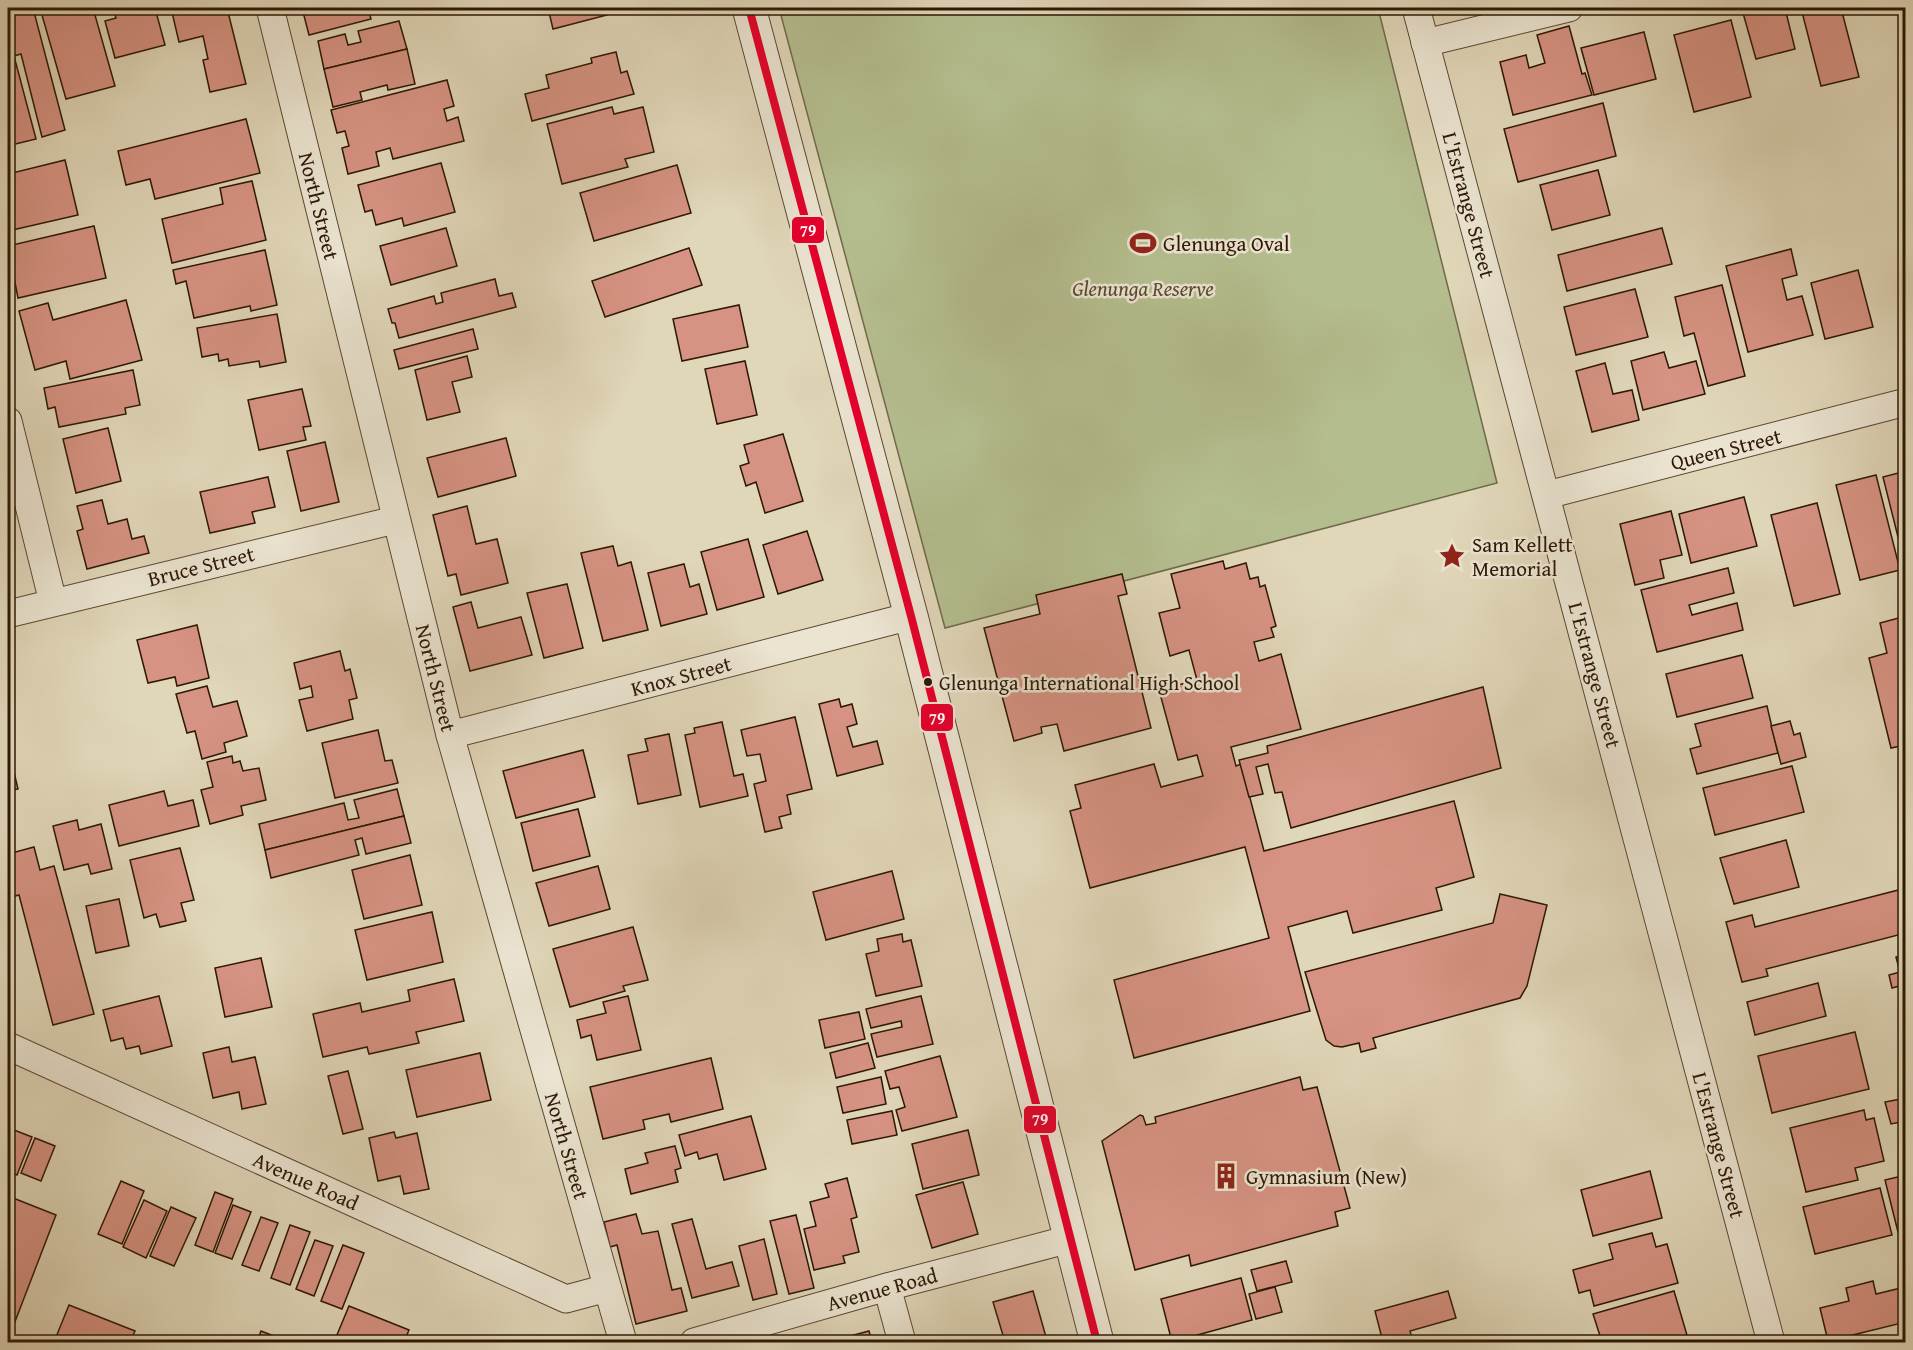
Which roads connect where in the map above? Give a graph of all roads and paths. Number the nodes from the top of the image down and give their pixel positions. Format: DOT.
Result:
graph roads {
  1 [pos="270,8"];
  2 [pos="749,8"];
  3 [pos="1416,8"];
  4 [pos="1569,8"];
  5 [pos="1425,43"];
  6 [pos="1905,402"];
  7 [pos="8,421"];
  8 [pos="1547,495"];
  9 [pos="395,520"];
  10 [pos="53,602"];
  11 [pos="8,614"];
  12 [pos="911,616"];
  13 [pos="450,735"];
  14 [pos="8,1046"];
  15 [pos="1070,1239"];
  16 [pos="887,1287"];
  17 [pos="607,1288"];
  18 [pos="623,1342"];
  19 [pos="694,1342"];
  20 [pos="902,1342"];
  21 [pos="1097,1342"];
  22 [pos="1771,1342"];
  1 -- 9 [label="street, North Street"];
  2 -- 12 [label="street"];
  3 -- 5 [label="street, L'Estrange Street"];
  4 -- 5 [label="street"];
  5 -- 8 [label="street, L'Estrange Street"];
  6 -- 8 [label="street, Queen Street"];
  7 -- 10 [label="street"];
  8 -- 22 [label="street, L'Estrange Street"];
  9 -- 10 [label="street, Bruce Street"];
  9 -- 13 [label="street, North Street"];
  10 -- 11 [label="street, Bruce Street"];
  12 -- 13 [label="street, Knox Street"];
  12 -- 15 [label="street"];
  13 -- 17 [label="street, North Street"];
  14 -- 17 [label="street, Avenue Road"];
  15 -- 16 [label="street, Avenue Road"];
  15 -- 21 [label="street"];
  16 -- 19 [label="street, Avenue Road"];
  16 -- 20 [label="street"];
  17 -- 18 [label="street, North Street"];
}
